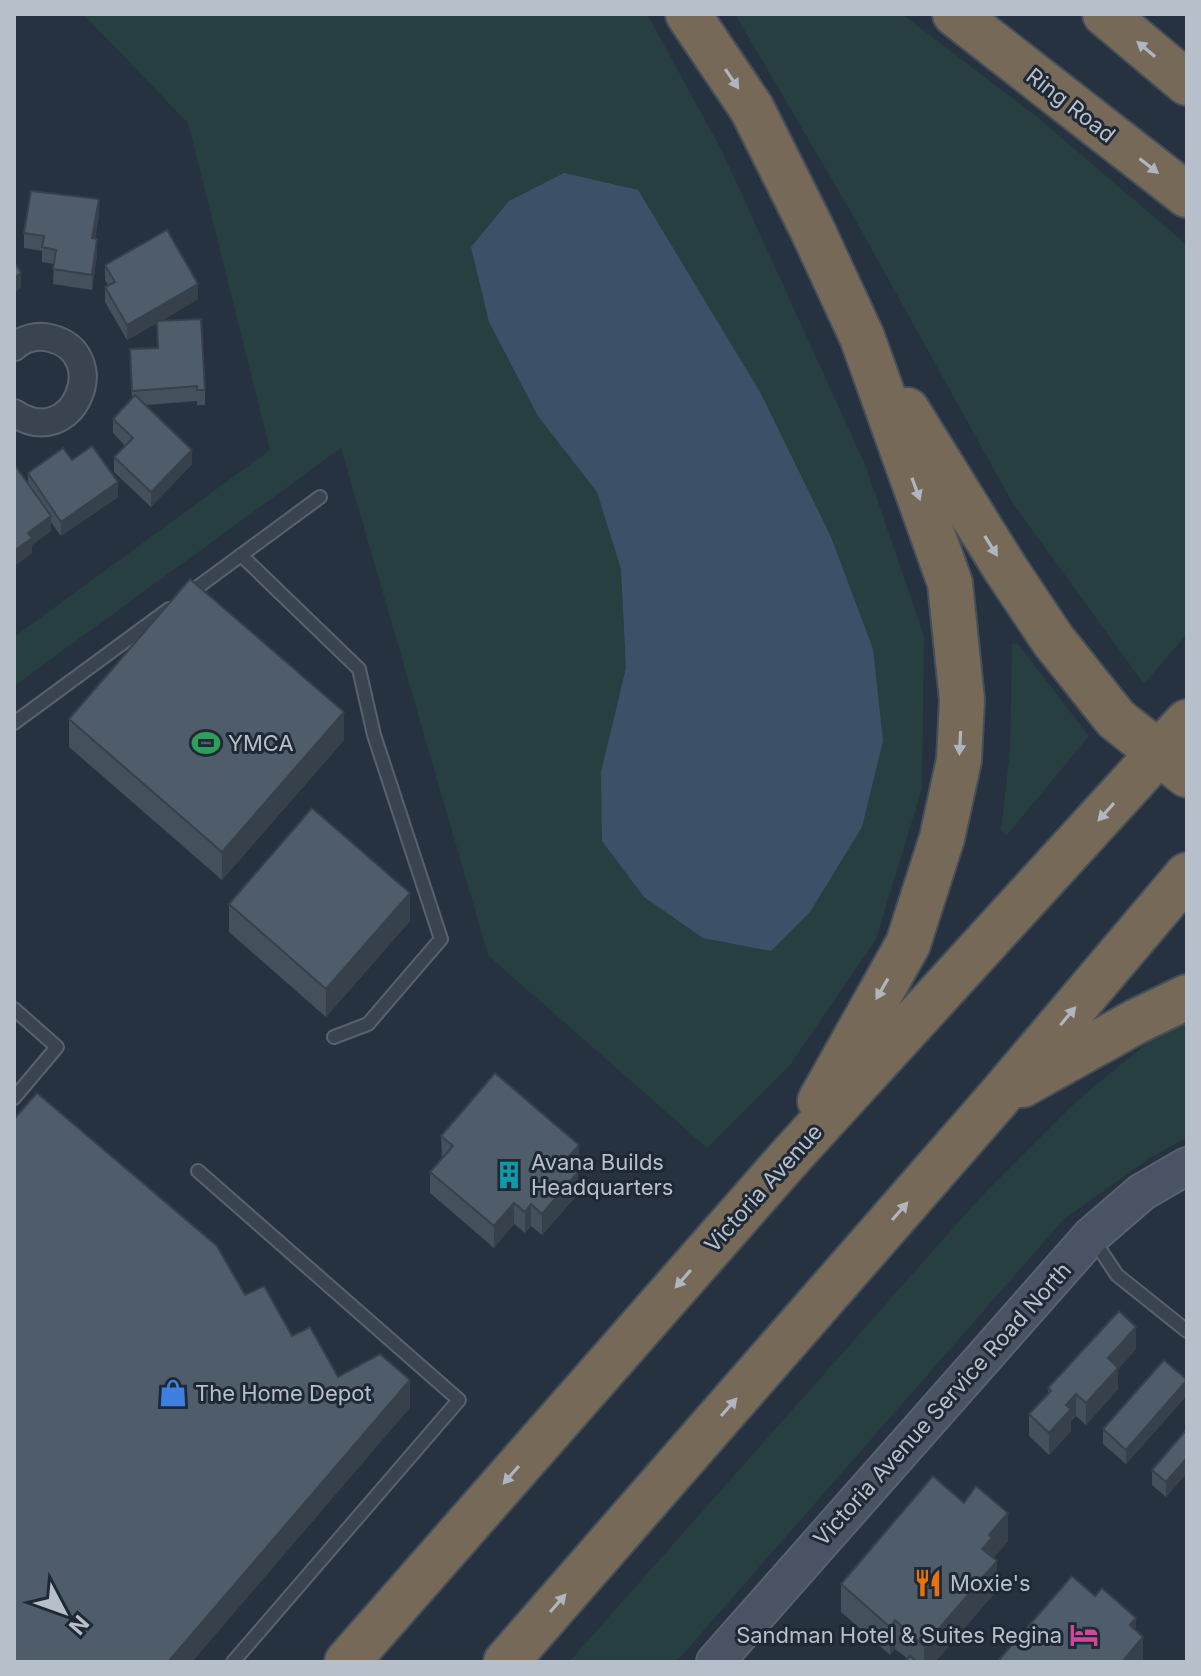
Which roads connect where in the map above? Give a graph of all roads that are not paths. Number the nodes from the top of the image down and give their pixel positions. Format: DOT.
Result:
graph roads {
  1 [pos="688,14"];
  2 [pos="955,14"];
  3 [pos="1105,14"];
  4 [pos="1187,83"];
  5 [pos="1187,195"];
  6 [pos="862,337"];
  7 [pos="14,347"];
  8 [pos="14,413"];
  9 [pos="320,497"];
  10 [pos="241,555"];
  11 [pos="1187,722"];
  12 [pos="14,723"];
  13 [pos="1173,764"];
  14 [pos="1187,875"];
  15 [pos="1187,997"];
  16 [pos="14,1009"];
  17 [pos="334,1037"];
  18 [pos="999,1097"];
  19 [pos="14,1098"];
  20 [pos="790,1157"];
  21 [pos="1187,1166"];
  22 [pos="198,1171"];
  23 [pos="1091,1236"];
  24 [pos="1187,1331"];
  25 [pos="233,1662"];
  26 [pos="347,1662"];
  27 [pos="506,1662"];
  28 [pos="715,1662"];
  1 -- 6 [label="highway, one-way"];
  2 -- 5 [label="highway, Ring Road, one-way"];
  4 -- 3 [label="highway, one-way"];
  6 -- 13 [label="highway, one-way"];
  6 -- 20 [label="highway, one-way"];
  7 -- 8 [label="street"];
  9 -- 10 [label="lane"];
  10 -- 12 [label="lane"];
  10 -- 17 [label="lane"];
  11 -- 13 [label="highway, Victoria Avenue"];
  13 -- 20 [label="highway, Victoria Avenue, one-way"];
  18 -- 14 [label="highway, one-way"];
  15 -- 18 [label="highway"];
  16 -- 19 [label="lane"];
  27 -- 18 [label="highway, one-way"];
  20 -- 26 [label="highway, Victoria Avenue, one-way"];
  21 -- 23 [label="street, Victoria Avenue Service Road North"];
  22 -- 25 [label="lane"];
  23 -- 24 [label="lane"];
  23 -- 28 [label="street, Victoria Avenue Service Road North"];
}
